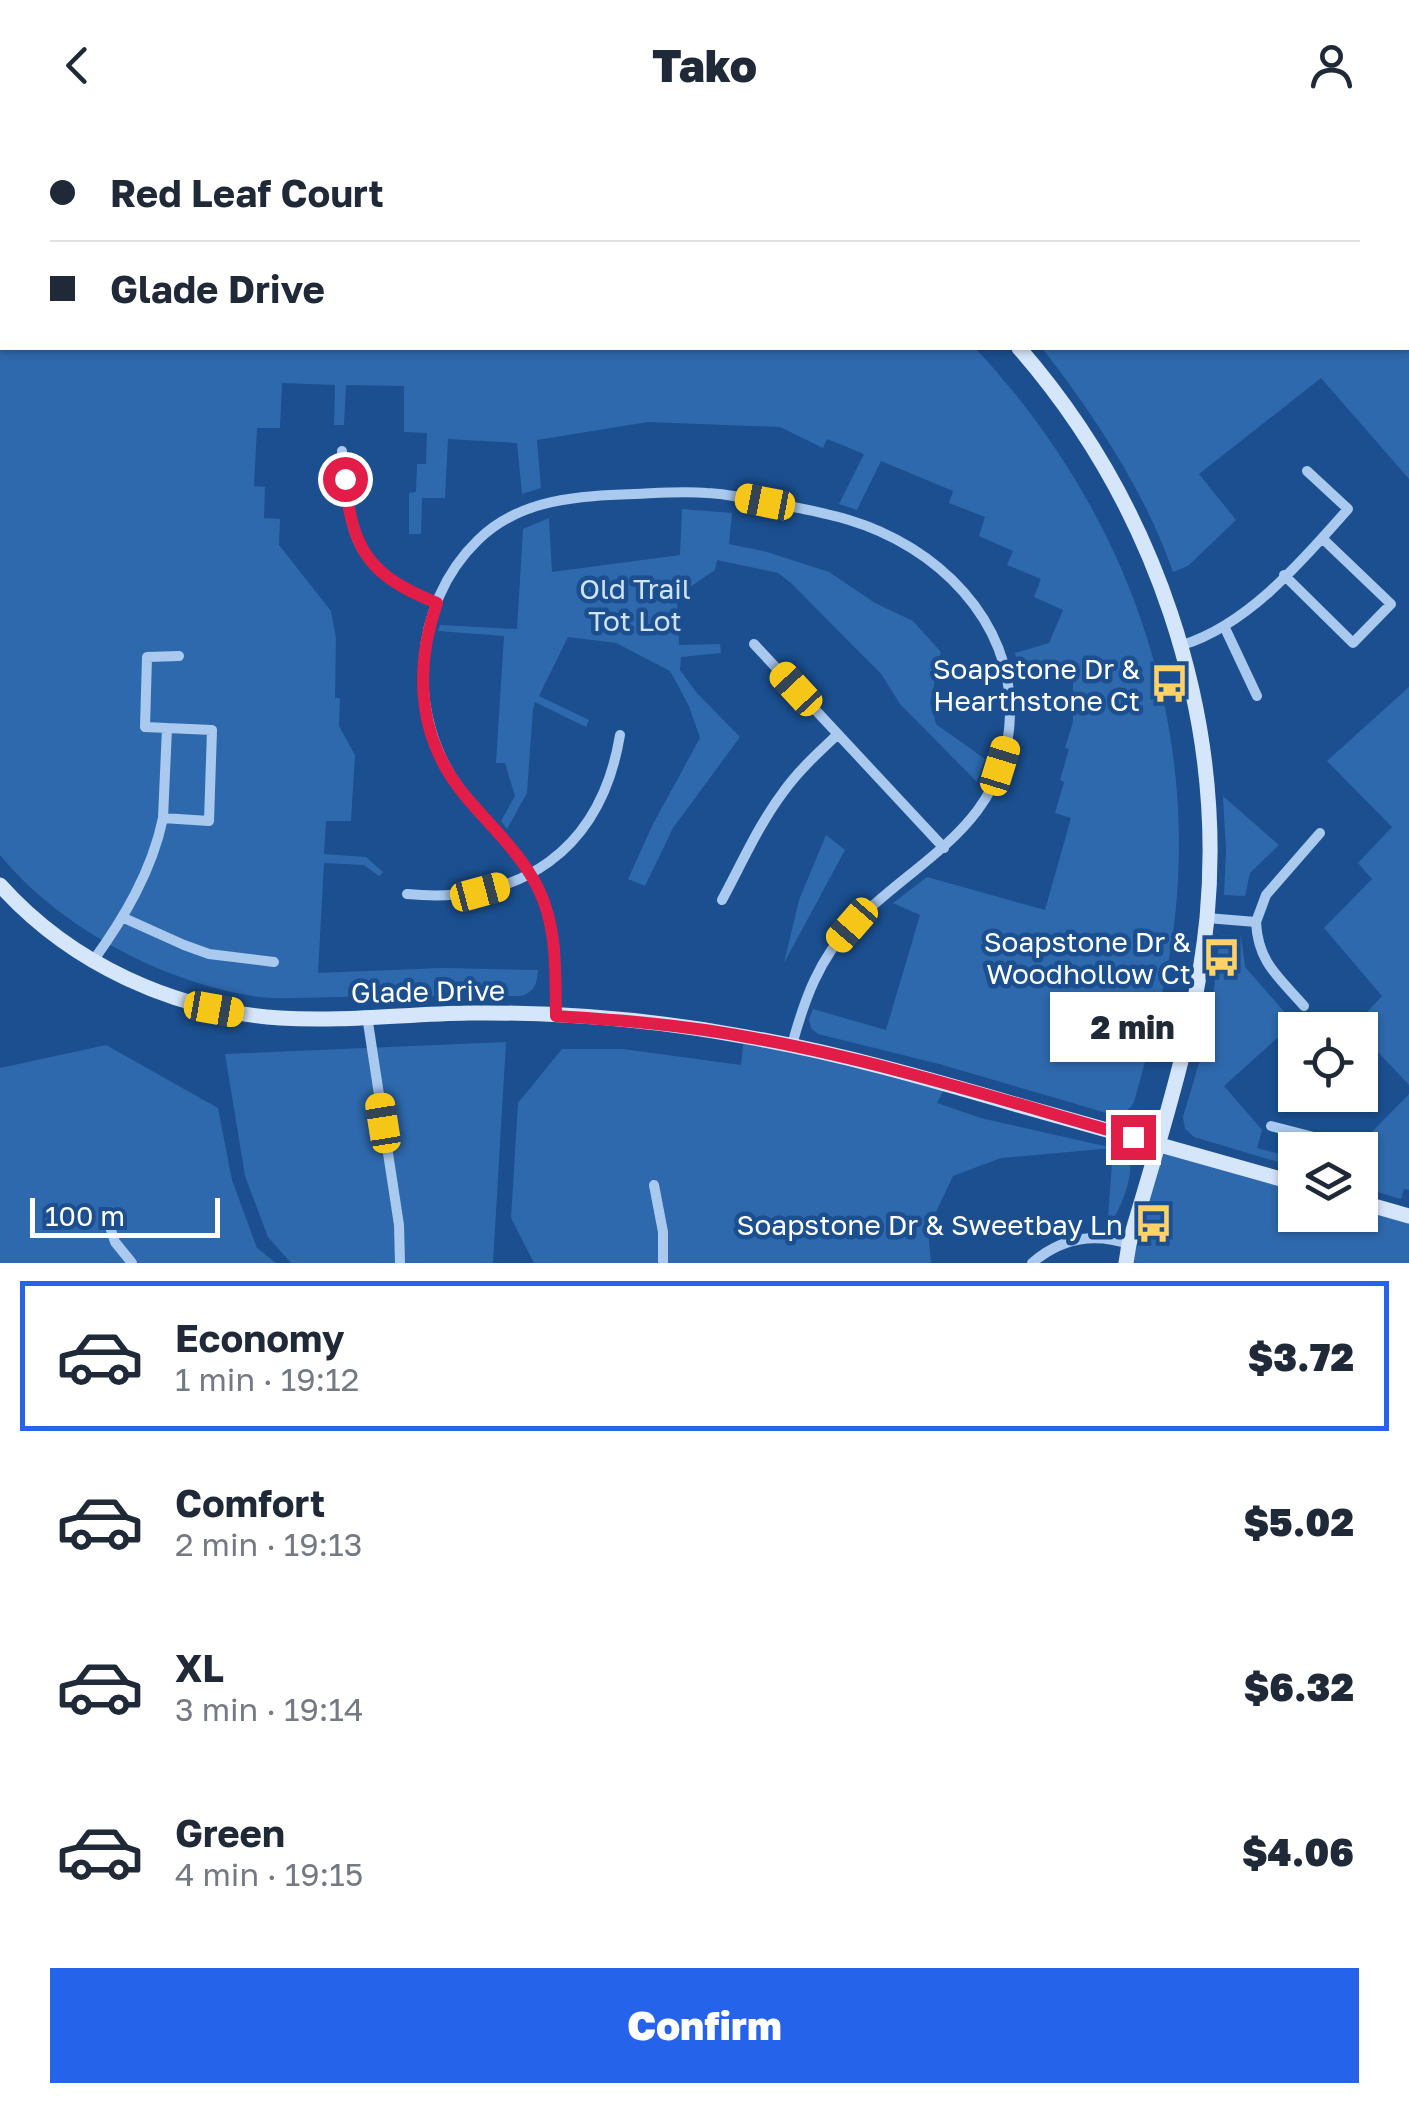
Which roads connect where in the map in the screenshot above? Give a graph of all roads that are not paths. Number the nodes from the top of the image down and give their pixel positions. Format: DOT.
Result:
graph roads {
  1 [pos="1022,350"];
  2 [pos="342,450"];
  3 [pos="1306,470"];
  4 [pos="1322,538"];
  5 [pos="1284,575"];
  6 [pos="437,603"];
  7 [pos="1224,626"];
  8 [pos="754,644"];
  9 [pos="1182,645"];
  10 [pos="179,656"];
  11 [pos="1258,696"];
  12 [pos="167,728"];
  13 [pos="838,734"];
  14 [pos="620,735"];
  15 [pos="163,818"];
  16 [pos="1320,833"];
  17 [pos="944,848"];
  18 [pos="531,874"];
  19 [pos="0,885"];
  20 [pos="408,894"];
  21 [pos="722,900"];
  22 [pos="124,918"];
  23 [pos="1207,918"];
  24 [pos="1256,922"];
  25 [pos="93,961"];
  26 [pos="274,962"];
  27 [pos="1304,1006"];
  28 [pos="367,1016"];
  29 [pos="556,1016"];
  30 [pos="792,1046"];
  31 [pos="1271,1126"];
  32 [pos="1294,1132"];
  33 [pos="1158,1144"];
  34 [pos="1278,1177"];
  35 [pos="654,1185"];
  36 [pos="1378,1207"];
  37 [pos="106,1214"];
  38 [pos="1409,1216"];
  39 [pos="1129,1244"];
  40 [pos="132,1263"];
  41 [pos="400,1263"];
  42 [pos="663,1263"];
  43 [pos="1032,1263"];
  44 [pos="1126,1263"];
  1 -- 9 [label="street"];
  2 -- 6 [label="street"];
  3 -- 4 [label="street"];
  4 -- 5 [label="street"];
  4 -- 5 [label="street"];
  5 -- 7 [label="street"];
  6 -- 17 [label="street"];
  6 -- 18 [label="street"];
  7 -- 9 [label="street"];
  7 -- 11 [label="street"];
  8 -- 13 [label="street"];
  9 -- 23 [label="street"];
  10 -- 12 [label="street"];
  12 -- 15 [label="street"];
  12 -- 15 [label="street"];
  13 -- 17 [label="street"];
  13 -- 21 [label="street"];
  14 -- 18 [label="street"];
  15 -- 22 [label="street"];
  16 -- 24 [label="street"];
  17 -- 30 [label="street"];
  18 -- 20 [label="street"];
  18 -- 29 [label="street"];
  19 -- 25 [label="street, Glade Drive"];
  22 -- 25 [label="street"];
  22 -- 26 [label="street"];
  23 -- 24 [label="street"];
  23 -- 33 [label="street"];
  24 -- 27 [label="street"];
  25 -- 28 [label="street, Glade Drive"];
  28 -- 29 [label="street, Glade Drive"];
  28 -- 41 [label="street"];
  29 -- 30 [label="street, Glade Drive"];
  30 -- 33 [label="street, Glade Drive"];
  31 -- 32 [label="street"];
  33 -- 34 [label="street, Glade Drive"];
  33 -- 39 [label="street"];
  35 -- 42 [label="street"];
  36 -- 38 [label="street"];
  37 -- 40 [label="street"];
  39 -- 43 [label="street"];
  39 -- 44 [label="street"];
}
